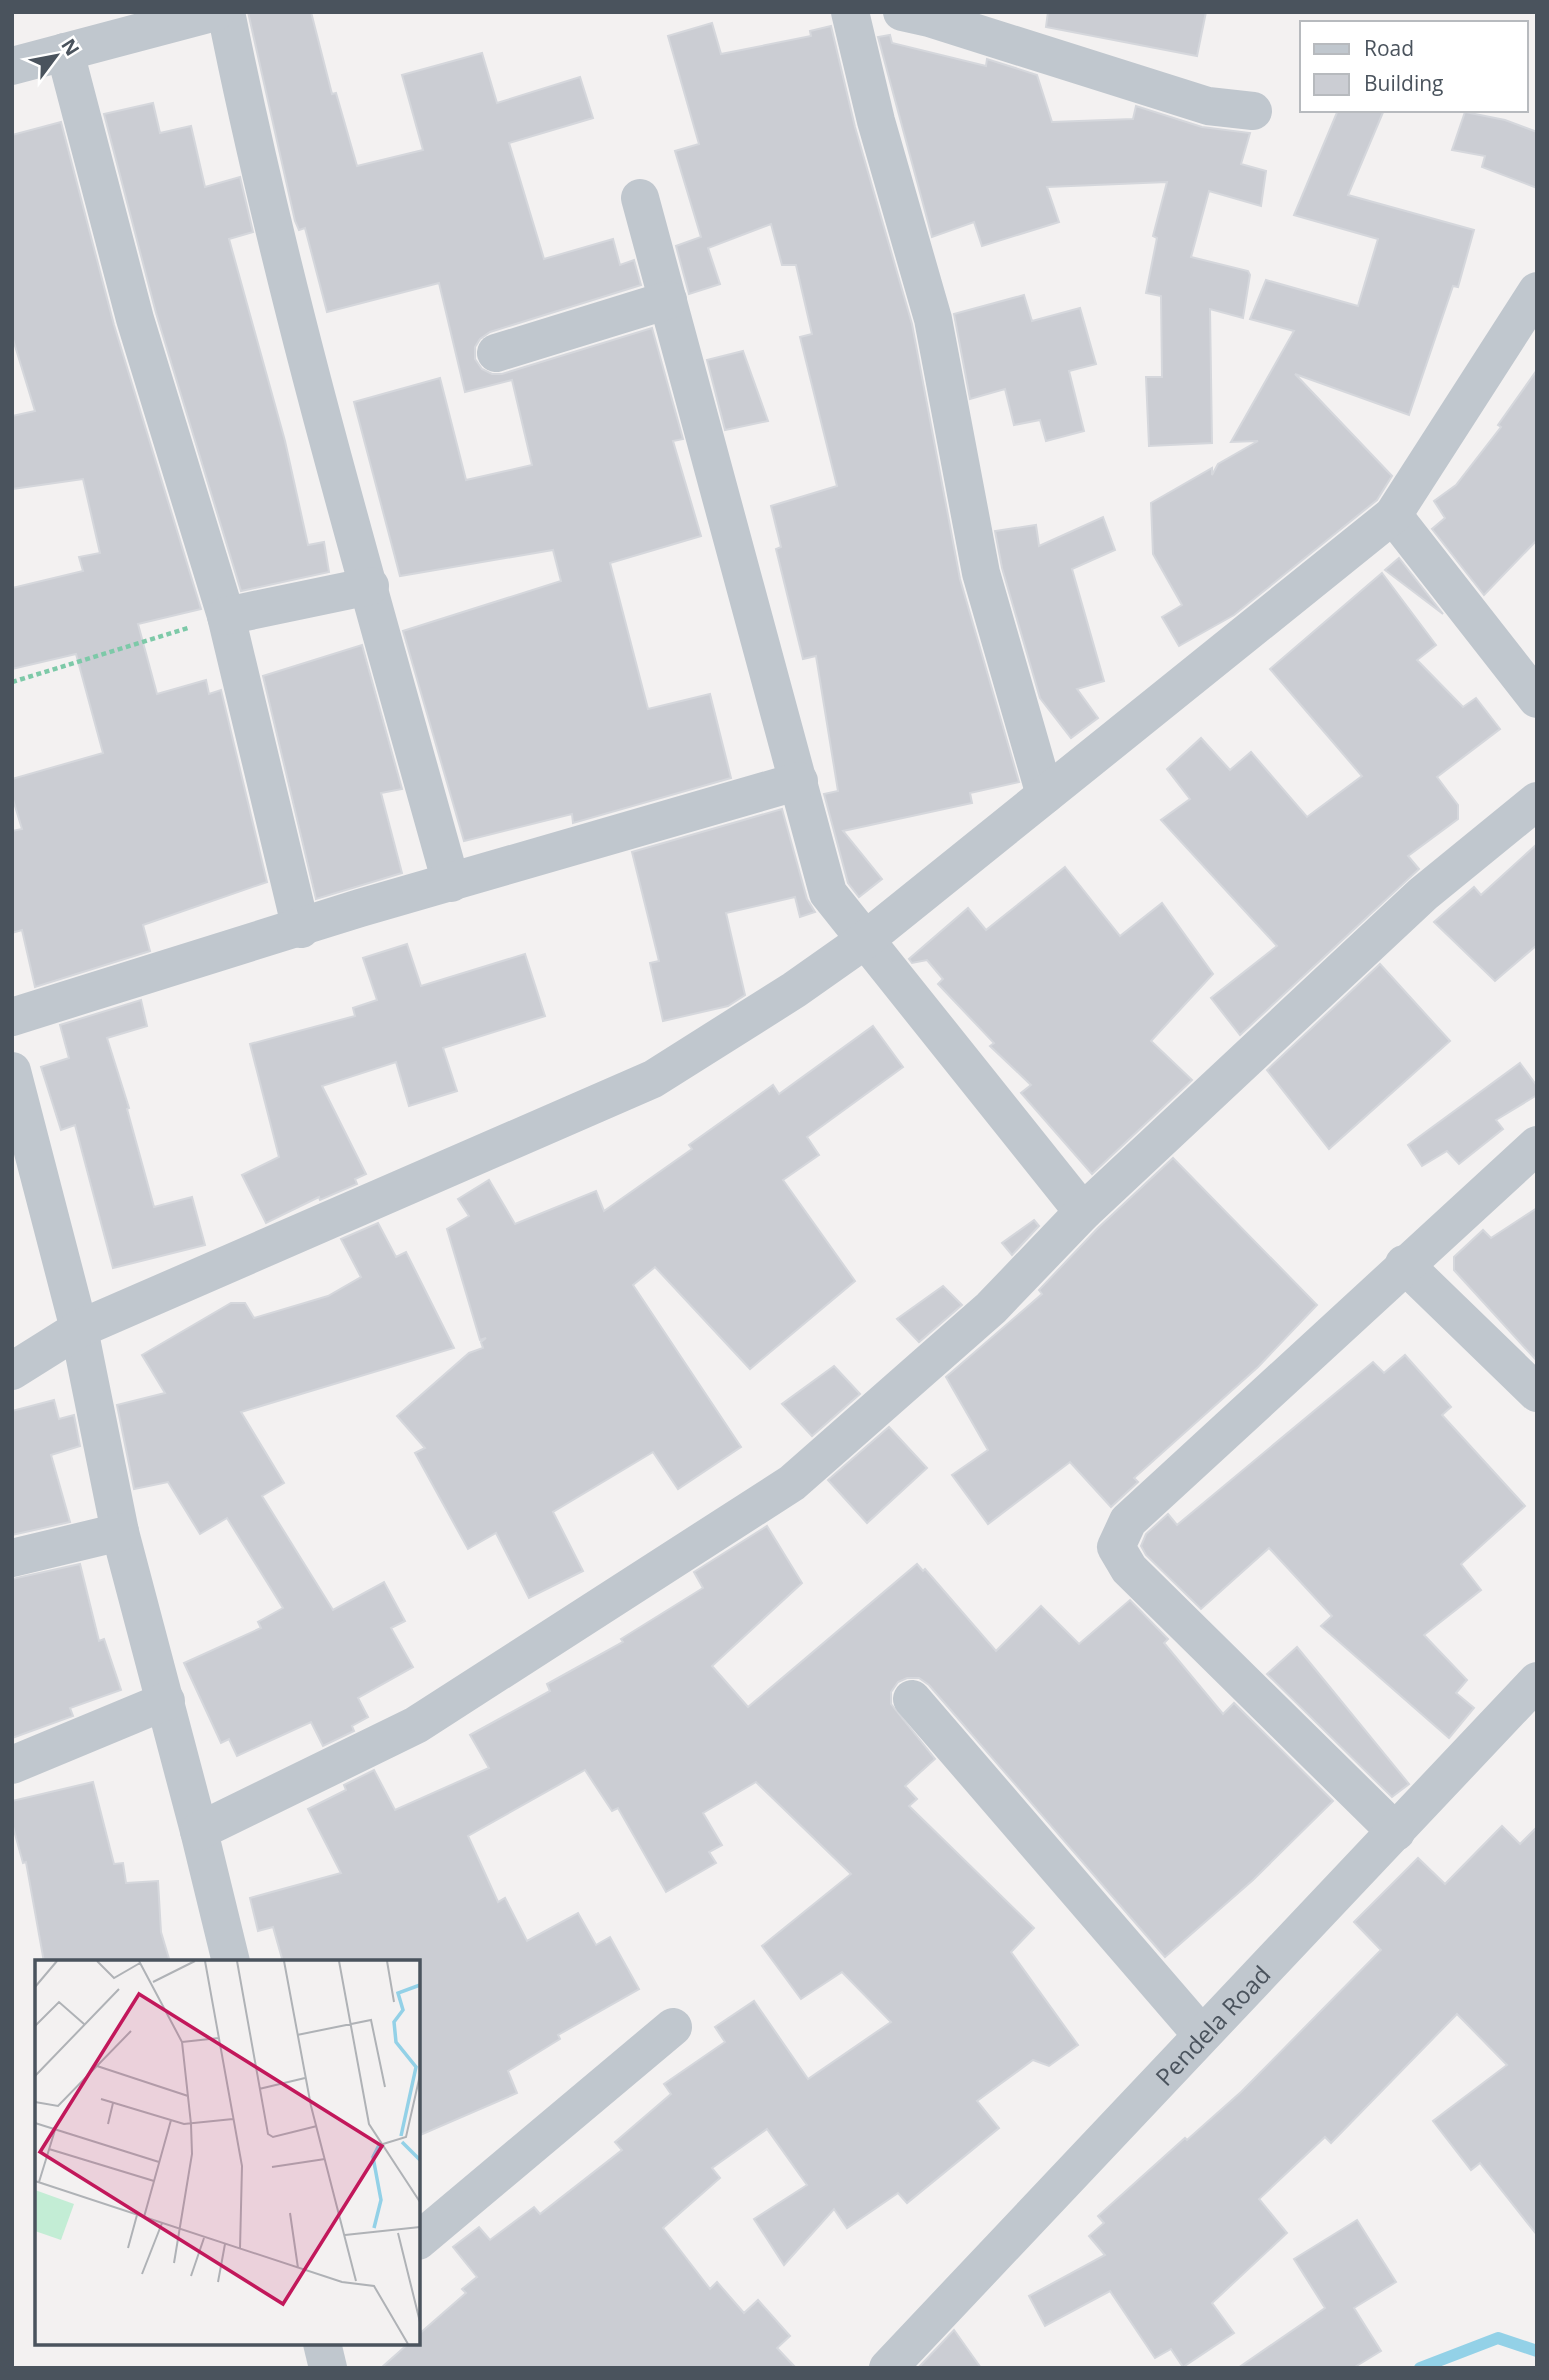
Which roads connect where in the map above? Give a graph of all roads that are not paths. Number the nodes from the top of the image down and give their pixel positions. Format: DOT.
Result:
graph roads {
  1 [pos="216,12"];
  2 [pos="226,12"];
  3 [pos="850,12"];
  4 [pos="902,12"];
  5 [pos="65,52"];
  6 [pos="12,66"];
  7 [pos="1254,111"];
  8 [pos="640,198"];
  9 [pos="1537,291"];
  10 [pos="668,300"];
  11 [pos="496,353"];
  12 [pos="1393,515"];
  13 [pos="370,586"];
  14 [pos="226,616"];
  15 [pos="1537,699"];
  16 [pos="799,781"];
  17 [pos="1045,794"];
  18 [pos="1537,801"];
  19 [pos="451,883"];
  20 [pos="301,929"];
  21 [pos="865,940"];
  22 [pos="12,1017"];
  23 [pos="12,1071"];
  24 [pos="1537,1145"];
  25 [pos="24,1169"];
  26 [pos="1083,1212"];
  27 [pos="1404,1264"];
  28 [pos="79,1329"];
  29 [pos="12,1371"];
  30 [pos="1537,1393"];
  31 [pos="120,1532"];
  32 [pos="12,1558"];
  33 [pos="1537,1681"];
  34 [pos="912,1699"];
  35 [pos="166,1701"];
  36 [pos="12,1765"];
  37 [pos="200,1831"];
  38 [pos="1396,1832"];
  39 [pos="231,1960"];
  40 [pos="673,2027"];
  41 [pos="1200,2034"];
  42 [pos="420,2239"];
  43 [pos="322,2345"];
  44 [pos="328,2368"];
  45 [pos="888,2368"];
  1 -- 5 [label="street"];
  2 -- 13 [label="street"];
  3 -- 17 [label="street"];
  4 -- 7 [label="street"];
  5 -- 6 [label="street"];
  5 -- 14 [label="street"];
  8 -- 10 [label="street"];
  9 -- 12 [label="street"];
  10 -- 11 [label="street"];
  10 -- 16 [label="street"];
  12 -- 15 [label="street"];
  12 -- 17 [label="street"];
  13 -- 14 [label="street"];
  13 -- 19 [label="street"];
  14 -- 20 [label="street"];
  16 -- 19 [label="street"];
  16 -- 21 [label="street"];
  17 -- 21 [label="street"];
  18 -- 26 [label="street"];
  19 -- 20 [label="street"];
  20 -- 22 [label="street"];
  21 -- 26 [label="street"];
  21 -- 28 [label="street"];
  23 -- 25 [label="street"];
  24 -- 27 [label="street"];
  25 -- 28 [label="street"];
  26 -- 37 [label="street"];
  27 -- 30 [label="street"];
  27 -- 38 [label="street"];
  28 -- 29 [label="street"];
  28 -- 31 [label="street"];
  31 -- 32 [label="street"];
  31 -- 35 [label="street"];
  33 -- 38 [label="street, Pendela Road"];
  34 -- 41 [label="street"];
  35 -- 36 [label="street"];
  35 -- 37 [label="street"];
  37 -- 39 [label="street"];
  38 -- 41 [label="street, Pendela Road"];
  40 -- 42 [label="street"];
  41 -- 45 [label="street, Pendela Road"];
  43 -- 44 [label="street"];
}
